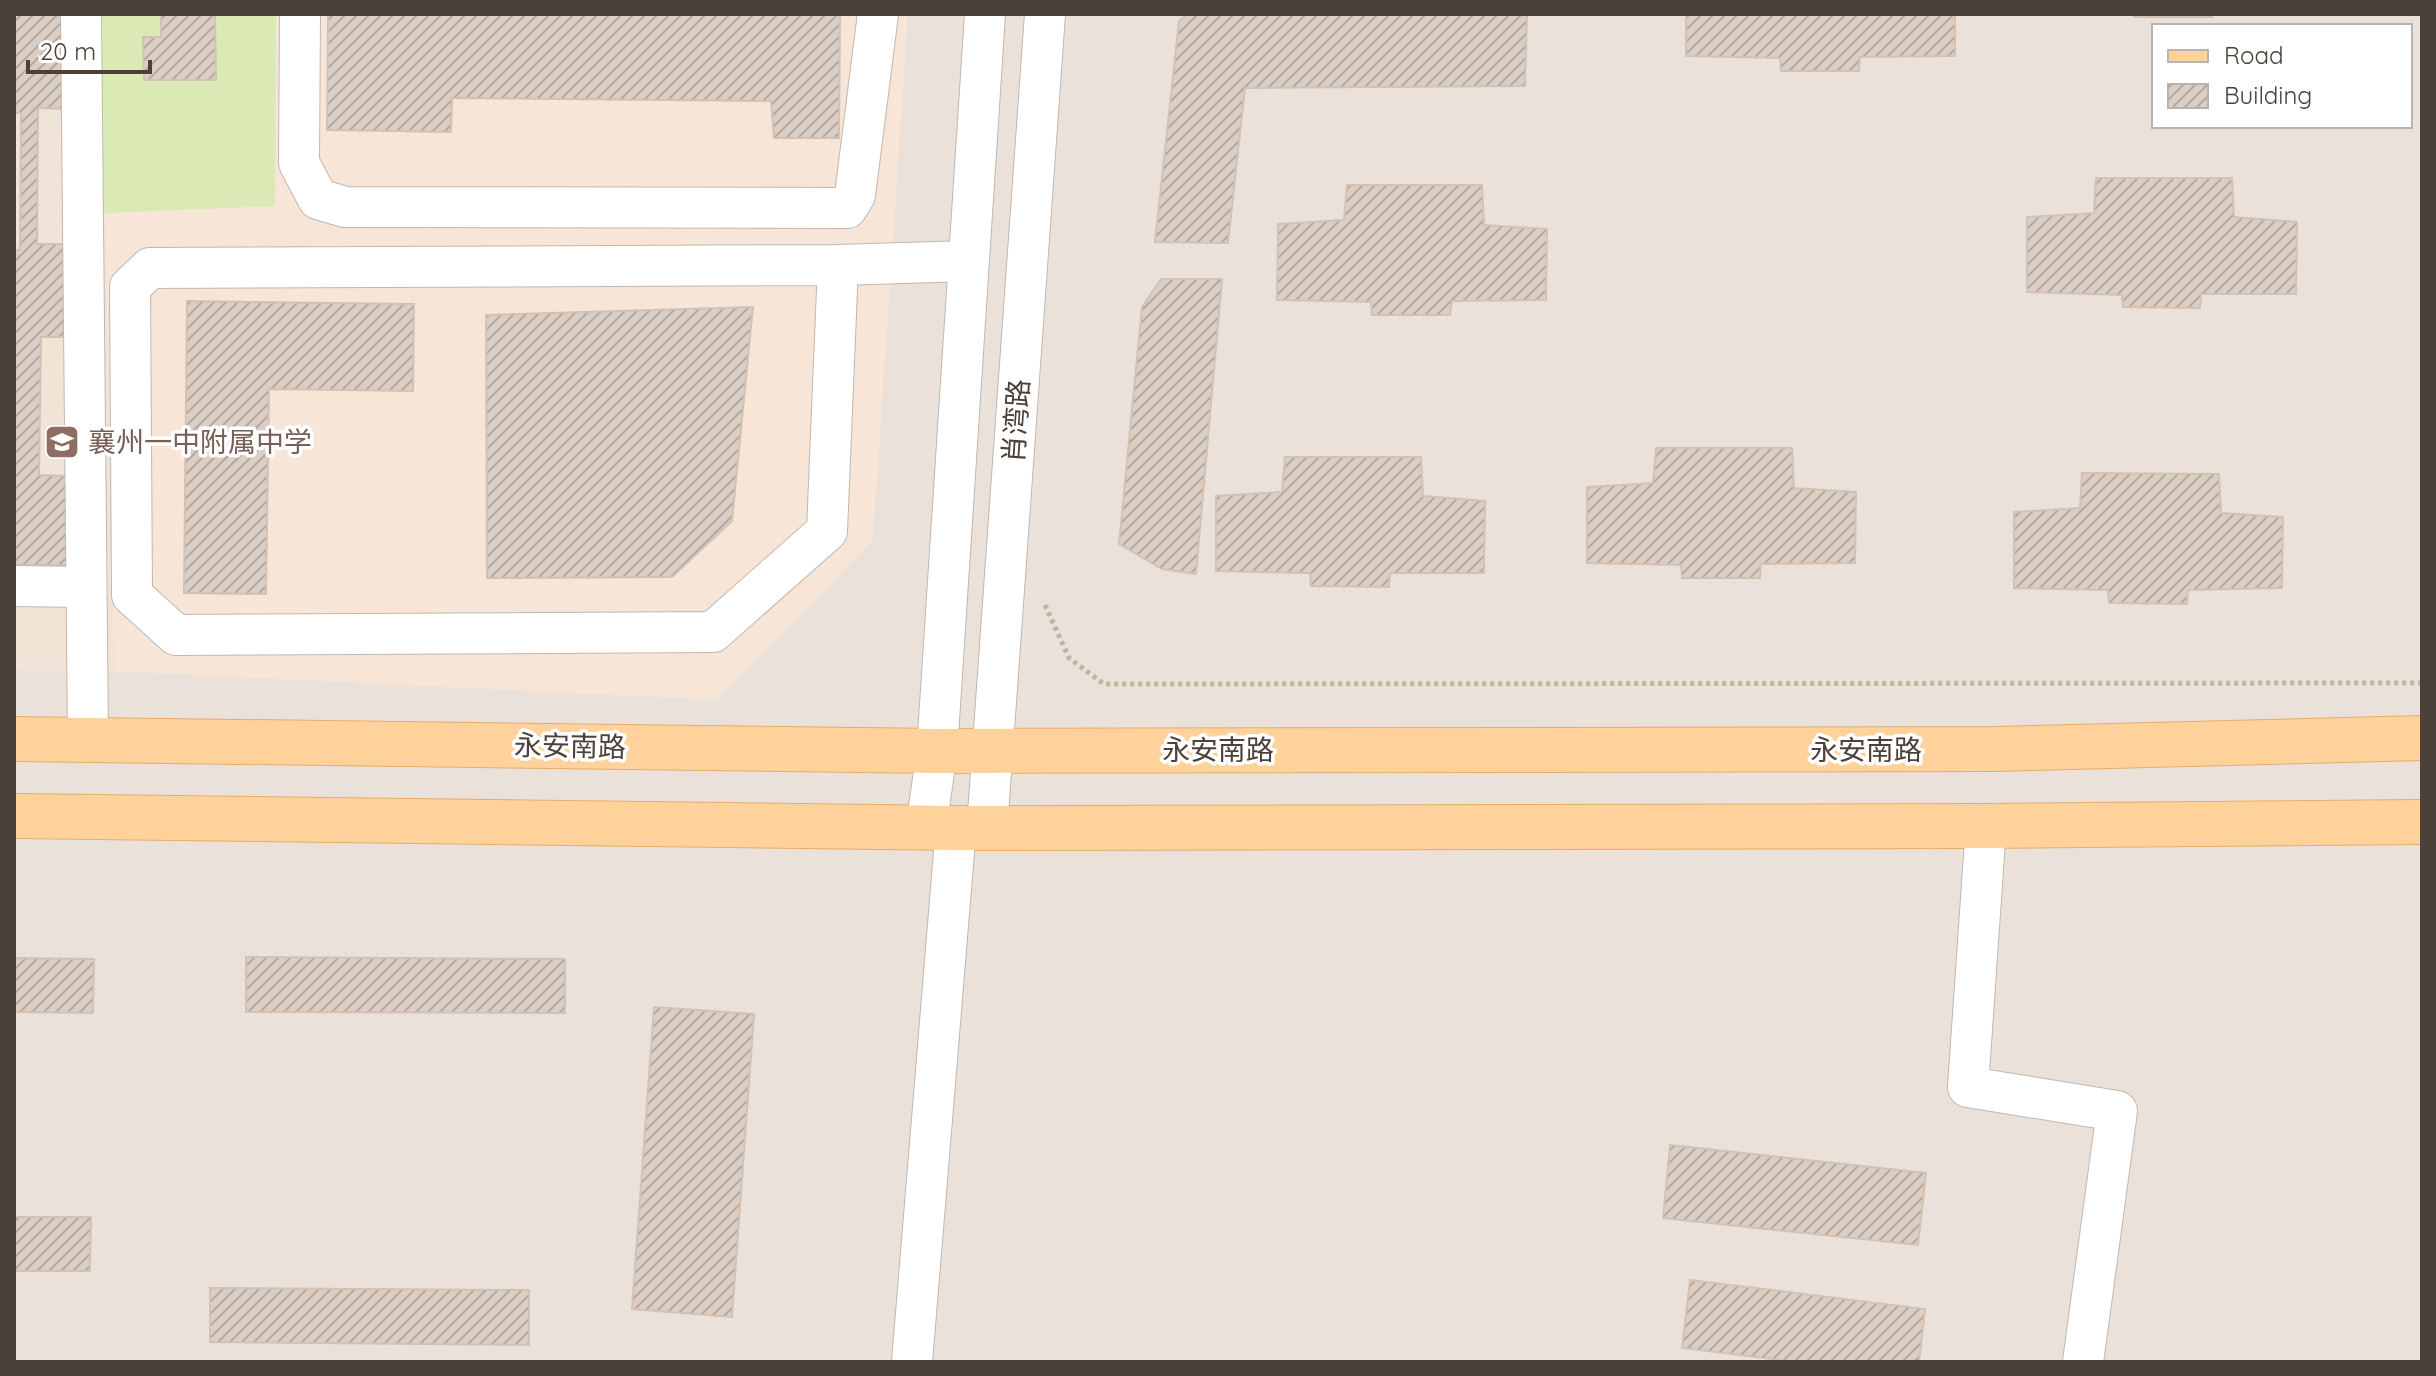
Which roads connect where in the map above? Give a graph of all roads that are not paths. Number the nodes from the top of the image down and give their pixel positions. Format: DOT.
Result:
graph roads {
  1 [pos="81,14"];
  2 [pos="300,14"];
  3 [pos="878,14"];
  4 [pos="985,14"];
  5 [pos="1045,14"];
  6 [pos="968,261"];
  7 [pos="838,265"];
  8 [pos="14,586"];
  9 [pos="86,587"];
  10 [pos="2422,738"];
  11 [pos="14,739"];
  12 [pos="88,740"];
  13 [pos="992,750"];
  14 [pos="937,751"];
  15 [pos="14,816"];
  16 [pos="2422,822"];
  17 [pos="1986,826"];
  18 [pos="957,828"];
  19 [pos="912,1362"];
  20 [pos="2083,1362"];
  1 -- 9 [label="street"];
  2 -- 3 [label="street"];
  4 -- 6 [label="street, 肖湾路"];
  5 -- 13 [label="street, 肖湾路"];
  6 -- 7 [label="street"];
  6 -- 14 [label="street, 肖湾路"];
  7 -- 7 [label="street"];
  8 -- 9 [label="street"];
  9 -- 12 [label="street"];
  10 -- 13 [label="main road, 永安南路"];
  11 -- 12 [label="main road, 永安南路"];
  12 -- 14 [label="main road, 永安南路"];
  13 -- 14 [label="main road, 永安南路"];
  13 -- 18 [label="street, 肖湾路"];
  14 -- 18 [label="street, 肖湾路"];
  15 -- 18 [label="main road"];
  16 -- 17 [label="main road"];
  17 -- 18 [label="main road"];
  17 -- 20 [label="street"];
  18 -- 19 [label="street"];
}
